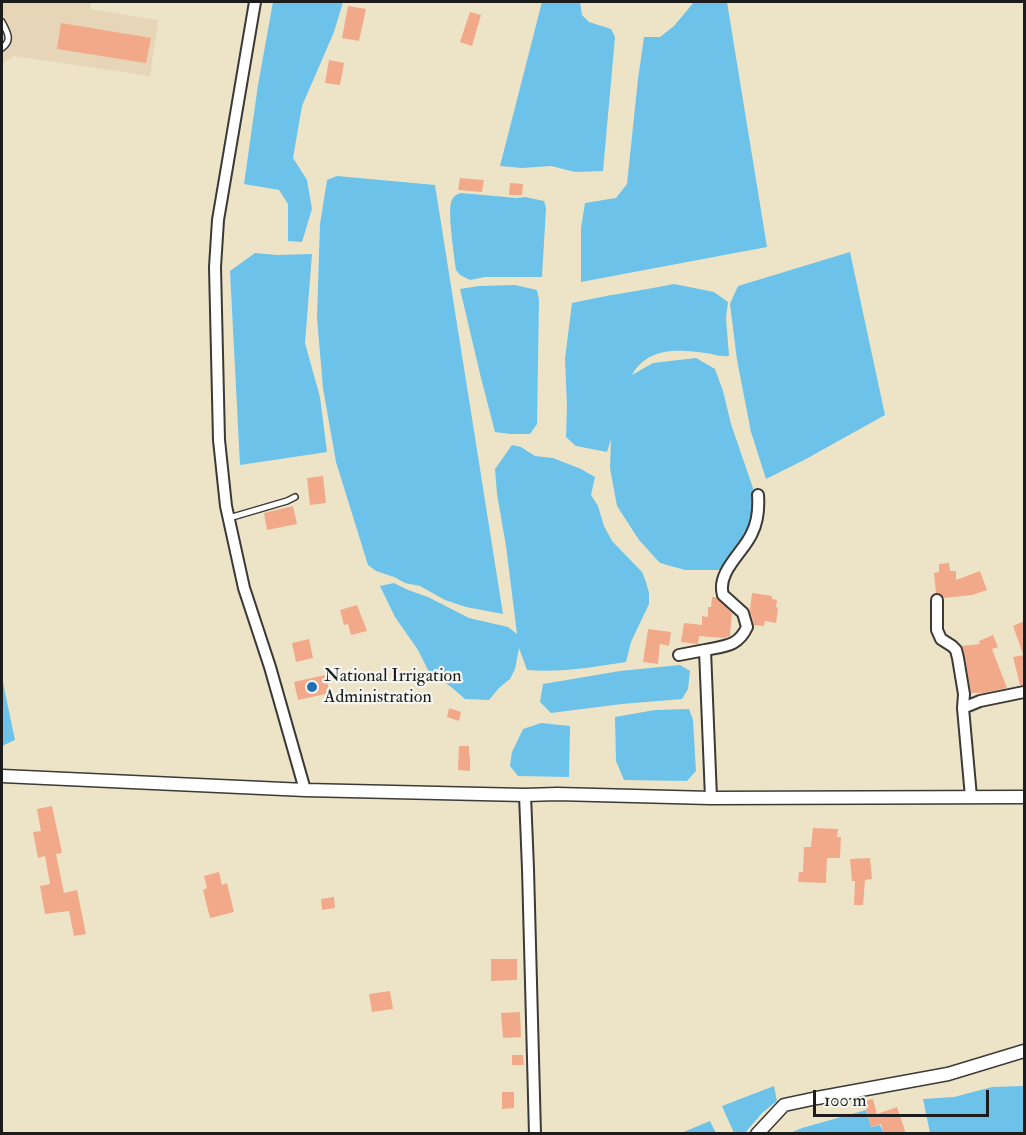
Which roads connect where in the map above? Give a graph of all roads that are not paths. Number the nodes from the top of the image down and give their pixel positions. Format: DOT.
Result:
graph roads {
  1 [pos="255,2"];
  2 [pos="2,22"];
  3 [pos="2,48"];
  4 [pos="758,495"];
  5 [pos="295,497"];
  6 [pos="229,518"];
  7 [pos="937,600"];
  8 [pos="705,650"];
  9 [pos="679,655"];
  10 [pos="1024,692"];
  11 [pos="963,708"];
  12 [pos="2,776"];
  13 [pos="305,790"];
  14 [pos="525,795"];
  15 [pos="971,797"];
  16 [pos="1024,797"];
  17 [pos="711,798"];
  18 [pos="1024,1051"];
  19 [pos="535,1134"];
  20 [pos="757,1134"];
  1 -- 6 [label="street"];
  2 -- 3 [label="lane"];
  4 -- 8 [label="street"];
  5 -- 6 [label="lane"];
  6 -- 13 [label="street"];
  7 -- 11 [label="street"];
  8 -- 9 [label="street"];
  8 -- 17 [label="street"];
  10 -- 11 [label="street"];
  11 -- 15 [label="street"];
  12 -- 13 [label="street"];
  13 -- 14 [label="street"];
  14 -- 17 [label="street"];
  14 -- 19 [label="street"];
  15 -- 16 [label="street"];
  15 -- 17 [label="street"];
  18 -- 20 [label="street"];
}
